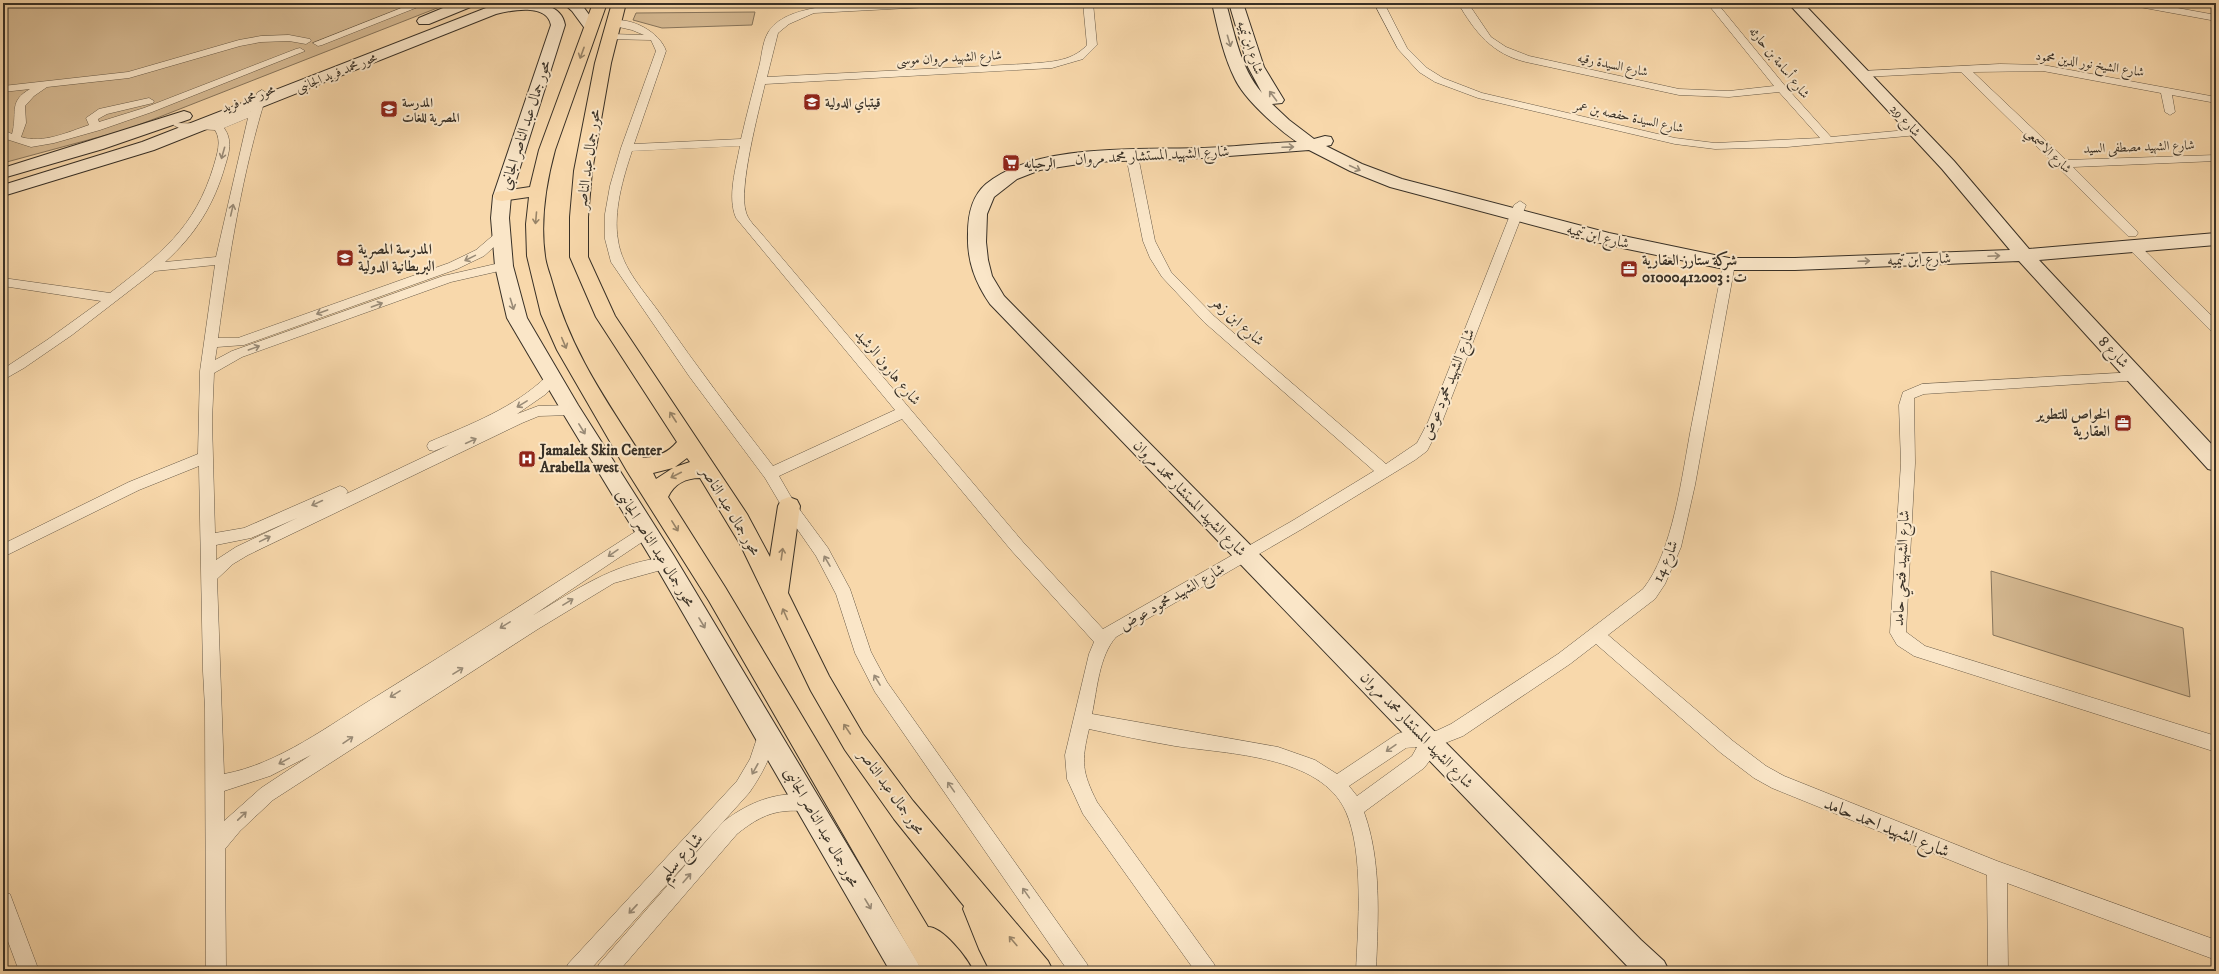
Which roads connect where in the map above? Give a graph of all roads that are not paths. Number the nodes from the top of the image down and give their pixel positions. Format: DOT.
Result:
graph roads {
  1 [pos="423,3"];
  2 [pos="468,3"];
  3 [pos="488,3"];
  4 [pos="570,3"];
  5 [pos="600,3"];
  6 [pos="948,3"];
  7 [pos="1088,3"];
  8 [pos="1219,3"];
  9 [pos="1236,3"];
  10 [pos="1379,3"];
  11 [pos="1463,3"];
  12 [pos="1712,3"];
  13 [pos="1795,3"];
  14 [pos="2134,3"];
  15 [pos="510,4"];
  16 [pos="2216,18"];
  17 [pos="609,22"];
  18 [pos="408,27"];
  19 [pos="657,40"];
  20 [pos="369,43"];
  21 [pos="303,46"];
  22 [pos="1964,69"];
  23 [pos="1863,74"];
  24 [pos="759,81"];
  25 [pos="45,86"];
  26 [pos="3,89"];
  27 [pos="1782,89"];
  28 [pos="2166,90"];
  29 [pos="2216,100"];
  30 [pos="259,103"];
  31 [pos="2170,112"];
  32 [pos="179,125"];
  33 [pos="201,125"];
  34 [pos="218,127"];
  35 [pos="1296,127"];
  36 [pos="1918,132"];
  37 [pos="3,133"];
  38 [pos="15,138"];
  39 [pos="1826,139"];
  40 [pos="746,142"];
  41 [pos="1319,143"];
  42 [pos="627,148"];
  43 [pos="1250,150"];
  44 [pos="1132,156"];
  45 [pos="2216,158"];
  46 [pos="2063,164"];
  47 [pos="3,173"];
  48 [pos="3,181"];
  49 [pos="3,191"];
  50 [pos="538,191"];
  51 [pos="502,196"];
  52 [pos="1518,210"];
  53 [pos="2216,229"];
  54 [pos="501,235"];
  55 [pos="2132,239"];
  56 [pos="2216,239"];
  57 [pos="2018,248"];
  58 [pos="170,250"];
  59 [pos="223,254"];
  60 [pos="1733,260"];
  61 [pos="504,266"];
  62 [pos="151,268"];
  63 [pos="435,277"];
  64 [pos="3,282"];
  65 [pos="113,298"];
  66 [pos="2214,324"];
  67 [pos="210,341"];
  68 [pos="238,348"];
  69 [pos="207,371"];
  70 [pos="3,375"];
  71 [pos="2137,377"];
  72 [pos="552,379"];
  73 [pos="571,410"];
  74 [pos="904,412"];
  75 [pos="688,440"];
  76 [pos="435,452"];
  77 [pos="205,456"];
  78 [pos="2216,463"];
  79 [pos="636,465"];
  80 [pos="706,470"];
  81 [pos="1384,471"];
  82 [pos="770,474"];
  83 [pos="657,497"];
  84 [pos="789,506"];
  85 [pos="646,532"];
  86 [pos="207,540"];
  87 [pos="247,541"];
  88 [pos="3,551"];
  89 [pos="1245,554"];
  90 [pos="666,563"];
  91 [pos="210,576"];
  92 [pos="776,593"];
  93 [pos="528,619"];
  94 [pos="1597,634"];
  95 [pos="1103,640"];
  96 [pos="1081,720"];
  97 [pos="767,732"];
  98 [pos="1427,741"];
  99 [pos="2216,744"];
  100 [pos="261,772"];
  101 [pos="215,784"];
  102 [pos="1336,785"];
  103 [pos="267,794"];
  104 [pos="808,803"];
  105 [pos="1354,809"];
  106 [pos="216,844"];
  107 [pos="1997,870"];
  108 [pos="650,891"];
  109 [pos="973,896"];
  110 [pos="3,901"];
  111 [pos="665,902"];
  112 [pos="908,921"];
  113 [pos="2216,950"];
  114 [pos="29,971"];
  115 [pos="216,971"];
  116 [pos="575,971"];
  117 [pos="606,971"];
  118 [pos="907,971"];
  119 [pos="938,971"];
  120 [pos="958,971"];
  121 [pos="1006,971"];
  122 [pos="1038,971"];
  123 [pos="1080,971"];
  124 [pos="1207,971"];
  125 [pos="1366,971"];
  126 [pos="1654,971"];
  127 [pos="1998,971"];
  1 -- 21 [label="street"];
  2 -- 18 [label="street"];
  3 -- 30 [label="street, محور محمد فريد"];
  4 -- 17 [label="street"];
  5 -- 17 [label="main road, محور جمال عبد الناصر"];
  6 -- 24 [label="street, شارع هارون الرشيد"];
  7 -- 24 [label="street, شارع الشهيد مروان موسى"];
  8 -- 35 [label="street, شارع ابن تيميه, one-way"];
  35 -- 9 [label="street, شارع ابن تيميه, one-way"];
  10 -- 39 [label="street, شارع السيدة حفصه بن عمر"];
  11 -- 27 [label="street, شارع السيدة رقيه"];
  12 -- 27 [label="street, شارع أسامة بن حارثه"];
  13 -- 23 [label="street, شارع 29"];
  14 -- 16 [label="street"];
  15 -- 30 [label="street, محور محمد فريد الجانبى"];
  15 -- 51 [label="street, محور جمال عبد الناصر الجانبى"];
  17 -- 19 [label="street"];
  17 -- 19 [label="street"];
  17 -- 50 [label="main road, محور جمال عبد الناصر, one-way"];
  75 -- 17 [label="main road, محور جمال عبد الناصر, one-way"];
  19 -- 42 [label="street"];
  20 -- 47 [label="street, محور محمد فريد"];
  21 -- 25 [label="street"];
  21 -- 38 [label="street"];
  22 -- 23 [label="street, شارع الشيخ نور الدين محمود"];
  22 -- 28 [label="street, شارع الشيخ نور الدين محمود"];
  22 -- 46 [label="street, شارع الاصمعي"];
  23 -- 36 [label="street, شارع 29"];
  24 -- 40 [label="street, شارع هارون الرشيد"];
  25 -- 26 [label="street"];
  25 -- 38 [label="street"];
  27 -- 39 [label="street, شارع أسامة بن حارثه"];
  28 -- 29 [label="street, شارع الشيخ نور الدين محمود"];
  28 -- 31 [label="street"];
  30 -- 32 [label="street, محور محمد فريد"];
  30 -- 33 [label="street, محور محمد فريد الجانبى"];
  30 -- 34 [label="street"];
  59 -- 30 [label="street, one-way"];
  32 -- 33 [label="street"];
  32 -- 48 [label="street, محور محمد فريد"];
  33 -- 34 [label="street"];
  33 -- 49 [label="street, محور محمد فريد الجانبى"];
  34 -- 58 [label="street, one-way"];
  35 -- 41 [label="street, شارع ابن تيميه"];
  35 -- 43 [label="street, شارع الشهيد المستشار محمد مروان"];
  36 -- 39 [label="street, شارع السيدة حفصه بن عمر"];
  36 -- 57 [label="street, شارع 29"];
  37 -- 38 [label="street"];
  40 -- 42 [label="street"];
  40 -- 74 [label="street, شارع هارون الرشيد"];
  43 -- 41 [label="street, شارع الشهيد المستشار محمد مروان, one-way"];
  41 -- 52 [label="street, شارع ابن تيميه"];
  42 -- 82 [label="street"];
  43 -- 44 [label="street, شارع الشهيد المستشار محمد مروان"];
  44 -- 81 [label="street, شارع ابن زهر"];
  44 -- 89 [label="street, شارع الشهيد المستشار محمد مروان"];
  45 -- 46 [label="street, شارع الشهيد مصطفى السيد"];
  46 -- 55 [label="street, شارع الاصمعي"];
  50 -- 51 [label="main road"];
  50 -- 79 [label="main road, محور جمال عبد الناصر, one-way"];
  51 -- 54 [label="street, محور جمال عبد الناصر الجانبى"];
  52 -- 60 [label="street, شارع ابن تيميه"];
  52 -- 81 [label="street, شارع الشهيد محمود عوض"];
  53 -- 55 [label="street, شارع ابن تيميه"];
  54 -- 61 [label="street, محور جمال عبد الناصر الجانبى"];
  54 -- 63 [label="street, one-way"];
  55 -- 56 [label="street, شارع ابن تيميه"];
  55 -- 57 [label="street, شارع ابن تيميه"];
  55 -- 66 [label="street, شارع الاصمعي"];
  57 -- 60 [label="street, شارع ابن تيميه"];
  57 -- 71 [label="street, شارع 8"];
  58 -- 59 [label="street"];
  58 -- 62 [label="street"];
  59 -- 62 [label="street"];
  59 -- 67 [label="street"];
  60 -- 94 [label="street, شارع 14"];
  61 -- 63 [label="street"];
  61 -- 72 [label="street, محور جمال عبد الناصر الجانبى, one-way"];
  62 -- 65 [label="street"];
  63 -- 68 [label="street"];
  64 -- 65 [label="street"];
  65 -- 70 [label="street"];
  67 -- 68 [label="street"];
  67 -- 69 [label="street"];
  68 -- 69 [label="street"];
  69 -- 77 [label="street"];
  71 -- 78 [label="street, شارع 8"];
  71 -- 99 [label="street, شارع الشهيد فتحي حامد"];
  72 -- 73 [label="street, محور جمال عبد الناصر الجانبى"];
  72 -- 76 [label="street, one-way"];
  76 -- 73 [label="street, one-way"];
  73 -- 85 [label="street, محور جمال عبد الناصر الجانبى, one-way"];
  74 -- 82 [label="street"];
  74 -- 95 [label="street, شارع هارون الرشيد"];
  75 -- 79 [label="main road"];
  75 -- 80 [label="main road, محور جمال عبد الناصر"];
  76 -- 87 [label="street"];
  77 -- 86 [label="street"];
  77 -- 88 [label="street"];
  79 -- 83 [label="main road, محور جمال عبد الناصر"];
  80 -- 83 [label="main road, one-way"];
  80 -- 92 [label="main road, محور جمال عبد الناصر"];
  81 -- 89 [label="street, شارع الشهيد محمود عوض"];
  82 -- 84 [label="street"];
  83 -- 112 [label="main road, محور جمال عبد الناصر, one-way"];
  92 -- 84 [label="main road, one-way"];
  123 -- 84 [label="street, one-way"];
  85 -- 90 [label="street, محور جمال عبد الناصر الجانبى"];
  85 -- 93 [label="street, one-way"];
  86 -- 87 [label="street"];
  86 -- 91 [label="street"];
  87 -- 91 [label="street"];
  89 -- 95 [label="street, شارع الشهيد محمود عوض"];
  89 -- 98 [label="street, شارع الشهيد المستشار محمد مروان"];
  93 -- 90 [label="street, one-way"];
  90 -- 97 [label="street, محور جمال عبد الناصر الجانبى, one-way"];
  91 -- 101 [label="street"];
  109 -- 92 [label="main road, محور جمال عبد الناصر, one-way"];
  93 -- 100 [label="street, one-way"];
  103 -- 93 [label="street, one-way"];
  94 -- 98 [label="street, شارع 14"];
  94 -- 107 [label="street, شارع الشهيد احمد حامد"];
  95 -- 96 [label="street, شارع الشهيد محمود عوض"];
  96 -- 102 [label="street"];
  96 -- 124 [label="street, شارع الشهيد محمود عوض"];
  97 -- 104 [label="street, محور جمال عبد الناصر الجانبى"];
  97 -- 108 [label="street, شارع سليم, one-way"];
  98 -- 102 [label="street, one-way"];
  98 -- 105 [label="street"];
  98 -- 126 [label="street, شارع الشهيد المستشار محمد مروان"];
  100 -- 101 [label="street"];
  100 -- 103 [label="street"];
  101 -- 106 [label="street"];
  102 -- 105 [label="street"];
  106 -- 103 [label="street, one-way"];
  111 -- 104 [label="street, شارع سليم, one-way"];
  104 -- 118 [label="street, محور جمال عبد الناصر الجانبى, one-way"];
  105 -- 125 [label="street"];
  106 -- 115 [label="street"];
  107 -- 113 [label="street, شارع الشهيد احمد حامد"];
  107 -- 127 [label="street"];
  108 -- 111 [label="street"];
  108 -- 116 [label="street, شارع سليم, one-way"];
  109 -- 121 [label="main road"];
  122 -- 109 [label="main road, محور جمال عبد الناصر, one-way"];
  110 -- 114 [label="street"];
  111 -- 117 [label="street, شارع سليم"];
  112 -- 119 [label="main road, محور جمال عبد الناصر"];
  112 -- 120 [label="main road"];
}
